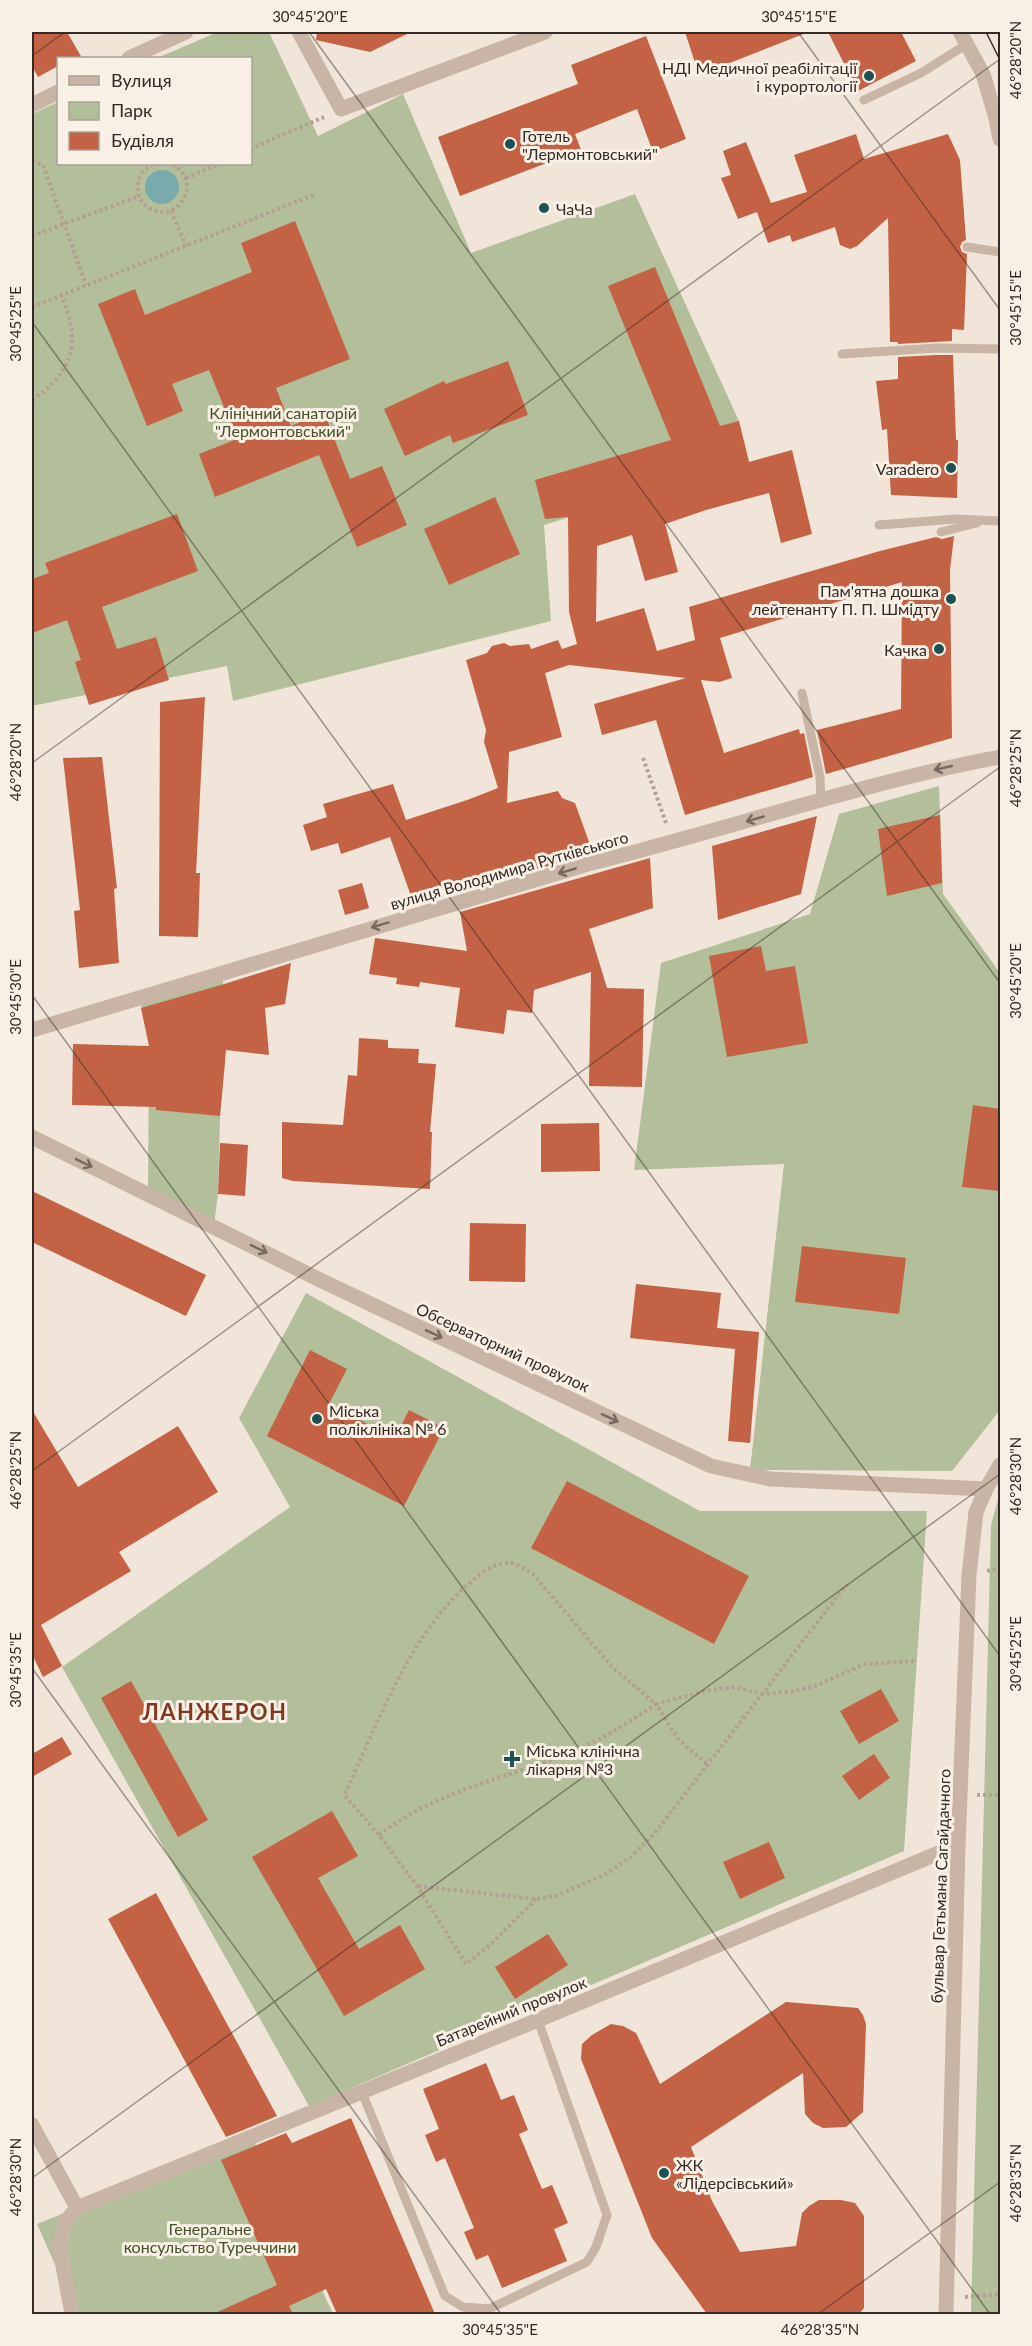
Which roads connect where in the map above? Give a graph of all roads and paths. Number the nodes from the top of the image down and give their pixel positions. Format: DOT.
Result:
graph roads {
  1 [pos="186,32"];
  2 [pos="299,32"];
  3 [pos="545,32"];
  4 [pos="964,38"];
  5 [pos="131,57"];
  6 [pos="57,92"];
  7 [pos="864,100"];
  8 [pos="32,105"];
  9 [pos="341,109"];
  10 [pos="998,122"];
  11 [pos="1000,139"];
  12 [pos="252,148"];
  13 [pos="32,160"];
  14 [pos="151,165"];
  15 [pos="173,165"];
  16 [pos="217,165"];
  17 [pos="186,178"];
  18 [pos="316,194"];
  19 [pos="139,196"];
  20 [pos="171,211"];
  21 [pos="64,225"];
  22 [pos="32,237"];
  23 [pos="186,246"];
  24 [pos="967,247"];
  25 [pos="1000,252"];
  26 [pos="86,285"];
  27 [pos="61,295"];
  28 [pos="32,308"];
  29 [pos="1000,349"];
  30 [pos="842,354"];
  31 [pos="32,400"];
  32 [pos="989,521"];
  33 [pos="1000,521"];
  34 [pos="879,525"];
  35 [pos="941,532"];
  36 [pos="802,693"];
  37 [pos="1000,757"];
  38 [pos="644,758"];
  39 [pos="821,800"];
  40 [pos="665,820"];
  41 [pos="32,1029"];
  42 [pos="32,1137"];
  43 [pos="1000,1465"];
  44 [pos="986,1488"];
  45 [pos="847,1584"];
  46 [pos="917,1661"];
  47 [pos="762,1694"];
  48 [pos="656,1704"];
  49 [pos="707,1764"];
  50 [pos="379,1835"];
  51 [pos="958,1845"];
  52 [pos="417,1886"];
  53 [pos="536,1899"];
  54 [pos="538,2020"];
  55 [pos="361,2090"];
  56 [pos="32,2125"];
  57 [pos="77,2208"];
  58 [pos="1000,2294"];
  59 [pos="946,2307"];
  60 [pos="72,2314"];
  1 -- 5 [label="street"];
  2 -- 9 [label="street"];
  3 -- 9 [label="street"];
  4 -- 7 [label="lane"];
  4 -- 10 [label="street"];
  6 -- 8 [label="street"];
  9 -- 12 [label="path"];
  10 -- 11 [label="street"];
  13 -- 21 [label="path"];
  14 -- 19 [label="path"];
  15 -- 17 [label="path"];
  16 -- 17 [label="path"];
  17 -- 20 [label="path"];
  18 -- 23 [label="path"];
  19 -- 20 [label="path"];
  19 -- 21 [label="path"];
  20 -- 23 [label="path"];
  21 -- 22 [label="path"];
  21 -- 26 [label="path"];
  23 -- 26 [label="path"];
  24 -- 25 [label="lane"];
  26 -- 27 [label="path"];
  27 -- 28 [label="path"];
  27 -- 31 [label="path"];
  29 -- 30 [label="lane"];
  32 -- 33 [label="lane"];
  32 -- 34 [label="lane"];
  32 -- 35 [label="lane"];
  36 -- 39 [label="lane"];
  37 -- 39 [label="street, вулиця Володимира Рутківського, one-way"];
  38 -- 40 [label="path"];
  39 -- 41 [label="street, вулиця Володимира Рутківського, one-way"];
  42 -- 44 [label="street, Обсерваторний провулок, one-way"];
  43 -- 44 [label="street, бульвар Гетьмана Сагайдачного"];
  44 -- 51 [label="street, бульвар Гетьмана Сагайдачного"];
  45 -- 47 [label="path"];
  46 -- 47 [label="path"];
  47 -- 48 [label="path"];
  47 -- 49 [label="path"];
  48 -- 49 [label="path"];
  48 -- 50 [label="path"];
  48 -- 50 [label="path"];
  49 -- 53 [label="path"];
  50 -- 52 [label="path"];
  51 -- 54 [label="street, Батарейний провулок"];
  51 -- 59 [label="street, бульвар Гетьмана Сагайдачного"];
  52 -- 53 [label="path"];
  52 -- 53 [label="path"];
  54 -- 55 [label="street, Батарейний провулок"];
  54 -- 55 [label="lane"];
  55 -- 57 [label="street, Батарейний провулок"];
  56 -- 57 [label="street"];
  57 -- 60 [label="street"];
  58 -- 59 [label="path"];
}
